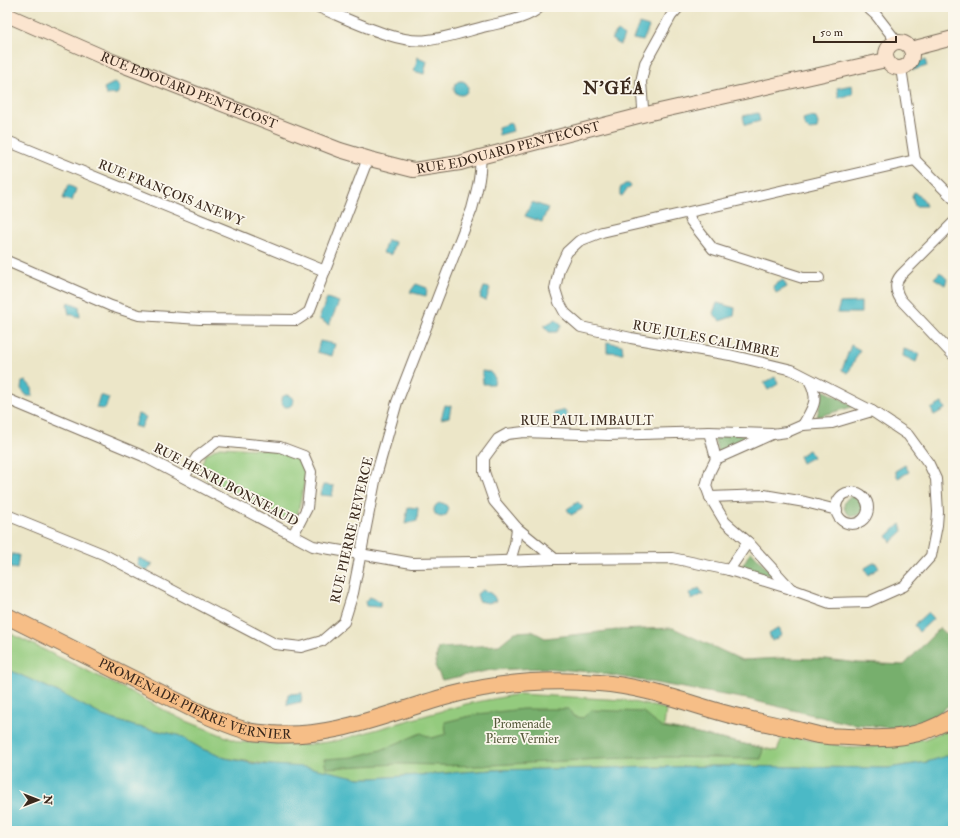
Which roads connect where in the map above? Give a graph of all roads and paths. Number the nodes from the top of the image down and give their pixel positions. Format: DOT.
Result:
graph roads {
  1 [pos="318,7"];
  2 [pos="540,7"];
  3 [pos="679,7"];
  4 [pos="867,7"];
  5 [pos="7,15"];
  6 [pos="953,38"];
  7 [pos="898,42"];
  8 [pos="911,49"];
  9 [pos="886,60"];
  10 [pos="901,68"];
  11 [pos="646,114"];
  12 [pos="7,141"];
  13 [pos="480,157"];
  14 [pos="370,159"];
  15 [pos="915,160"];
  16 [pos="953,198"];
  17 [pos="688,213"];
  18 [pos="953,223"];
  19 [pos="7,261"];
  20 [pos="324,271"];
  21 [pos="819,278"];
  22 [pos="953,355"];
  23 [pos="809,380"];
  24 [pos="7,399"];
  25 [pos="872,411"];
  26 [pos="802,425"];
  27 [pos="709,432"];
  28 [pos="772,434"];
  29 [pos="716,459"];
  30 [pos="184,477"];
  31 [pos="710,496"];
  32 [pos="837,510"];
  33 [pos="7,515"];
  34 [pos="517,528"];
  35 [pos="293,535"];
  36 [pos="748,542"];
  37 [pos="361,555"];
  38 [pos="555,559"];
  39 [pos="510,561"];
  40 [pos="440,563"];
  41 [pos="729,570"];
  42 [pos="792,589"];
  43 [pos="7,616"];
  44 [pos="953,717"];
  1 -- 2 [label="street"];
  3 -- 11 [label="street"];
  4 -- 7 [label="street"];
  5 -- 14 [label="street, RUE EDOUARD PENTECOST"];
  6 -- 8 [label="street"];
  7 -- 8 [label="street"];
  7 -- 9 [label="street"];
  8 -- 10 [label="street"];
  9 -- 10 [label="street"];
  9 -- 11 [label="street, RUE EDOUARD PENTECOST"];
  10 -- 15 [label="street"];
  11 -- 13 [label="street, RUE EDOUARD PENTECOST"];
  12 -- 20 [label="street, RUE FRANÇOIS ANEWY"];
  13 -- 14 [label="street, RUE EDOUARD PENTECOST"];
  13 -- 37 [label="street, RUE PIERRE REVERCE"];
  14 -- 20 [label="street"];
  15 -- 16 [label="street"];
  15 -- 17 [label="street, RUE JULES CALIMBRE"];
  17 -- 21 [label="street"];
  17 -- 23 [label="street, RUE JULES CALIMBRE"];
  18 -- 22 [label="street"];
  19 -- 20 [label="street"];
  23 -- 25 [label="street, RUE JULES CALIMBRE"];
  23 -- 26 [label="street"];
  24 -- 30 [label="street, RUE HENRI BONNEAUD"];
  25 -- 26 [label="street, RUE PAUL IMBAULT"];
  25 -- 42 [label="street, RUE JULES CALIMBRE"];
  26 -- 28 [label="street, RUE PAUL IMBAULT"];
  27 -- 28 [label="street, RUE PAUL IMBAULT"];
  27 -- 29 [label="street"];
  27 -- 34 [label="street, RUE PAUL IMBAULT"];
  28 -- 29 [label="street, RUE PAUL IMBAULT"];
  29 -- 31 [label="street"];
  30 -- 35 [label="street, RUE HENRI BONNEAUD"];
  30 -- 35 [label="street"];
  31 -- 32 [label="street"];
  31 -- 36 [label="street"];
  33 -- 37 [label="street, RUE PIERRE REVERCE"];
  34 -- 38 [label="street, RUE PAUL IMBAULT"];
  34 -- 39 [label="street"];
  35 -- 37 [label="street, RUE HENRI BONNEAUD"];
  36 -- 41 [label="street"];
  36 -- 42 [label="street"];
  37 -- 40 [label="street, RUE HENRI BONNEAUD"];
  38 -- 39 [label="street, RUE JULES CALIMBRE"];
  38 -- 41 [label="street, RUE JULES CALIMBRE"];
  39 -- 40 [label="street, RUE JULES CALIMBRE"];
  41 -- 42 [label="street, RUE JULES CALIMBRE"];
  43 -- 44 [label="main road, PROMENADE PIERRE VERNIER"];
}
